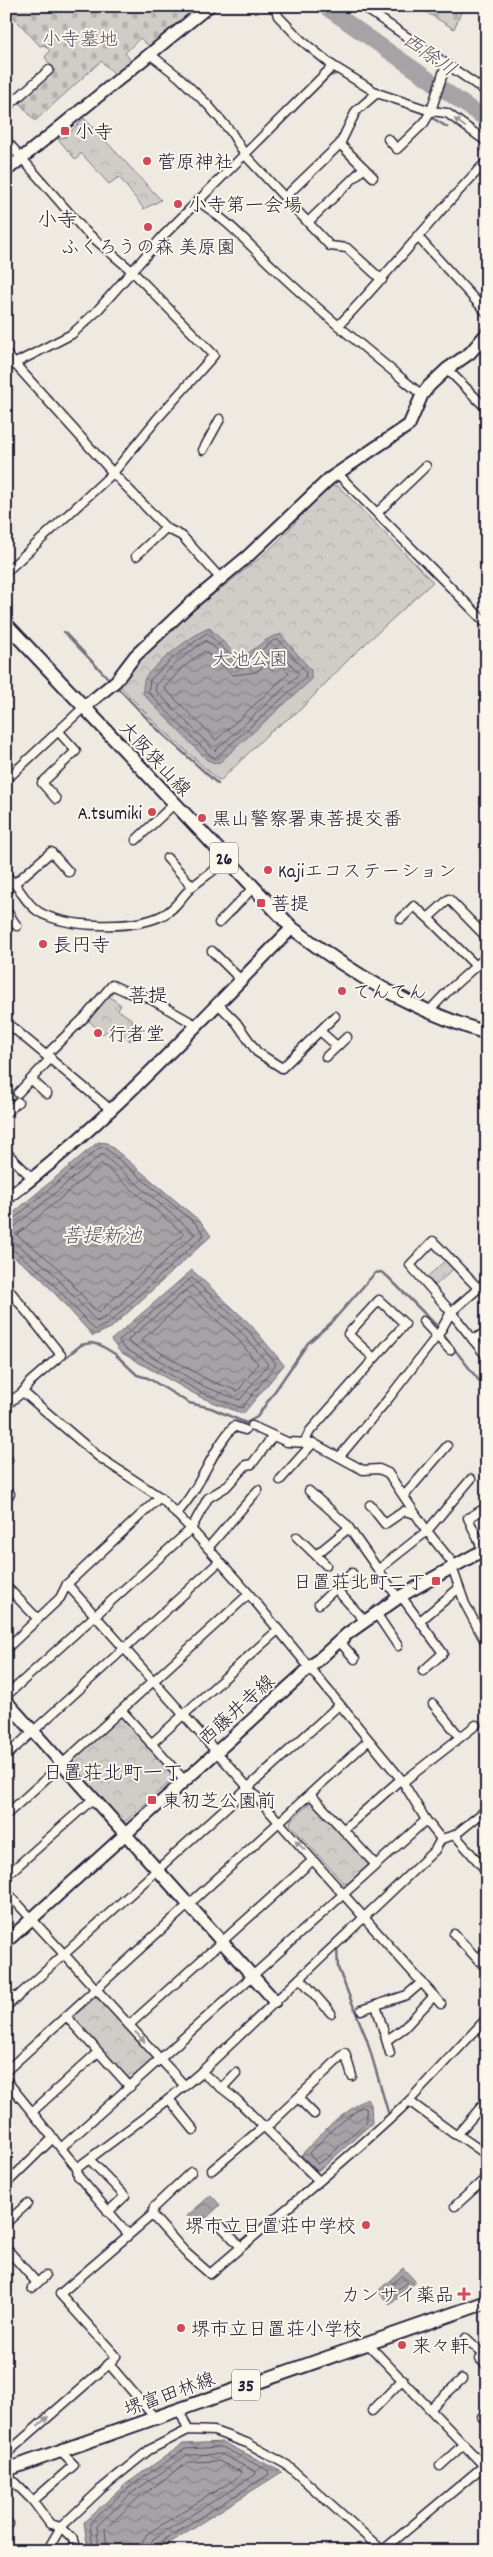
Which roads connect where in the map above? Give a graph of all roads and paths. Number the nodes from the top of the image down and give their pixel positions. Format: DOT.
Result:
graph roads {
  1 [pos="209,6"];
  2 [pos="275,6"];
  3 [pos="362,6"];
  4 [pos="151,55"];
  5 [pos="333,66"];
  6 [pos="445,68"];
  7 [pos="49,70"];
  8 [pos="487,92"];
  9 [pos="377,93"];
  10 [pos="6,108"];
  11 [pos="431,111"];
  12 [pos="388,139"];
  13 [pos="6,140"];
  14 [pos="487,142"];
  15 [pos="340,144"];
  16 [pos="245,155"];
  17 [pos="21,158"];
  18 [pos="487,161"];
  19 [pos="364,168"];
  20 [pos="6,171"];
  21 [pos="372,177"];
  22 [pos="285,197"];
  23 [pos="198,201"];
  24 [pos="308,222"];
  25 [pos="417,236"];
  26 [pos="132,272"];
  27 [pos="382,280"];
  28 [pos="487,312"];
  29 [pos="339,325"];
  30 [pos="487,333"];
  31 [pos="6,354"];
  32 [pos="15,363"];
  33 [pos="6,368"];
  34 [pos="447,369"];
  35 [pos="422,395"];
  36 [pos="487,409"];
  37 [pos="220,419"];
  38 [pos="203,450"];
  39 [pos="426,466"];
  40 [pos="113,473"];
  41 [pos="337,473"];
  42 [pos="377,514"];
  43 [pos="166,528"];
  44 [pos="136,556"];
  45 [pos="6,572"];
  46 [pos="220,578"];
  47 [pos="6,624"];
  48 [pos="487,624"];
  49 [pos="82,708"];
  50 [pos="59,732"];
  51 [pos="6,780"];
  52 [pos="56,799"];
  53 [pos="174,804"];
  54 [pos="136,840"];
  55 [pos="167,858"];
  56 [pos="226,860"];
  57 [pos="69,872"];
  58 [pos="6,876"];
  59 [pos="14,884"];
  60 [pos="192,886"];
  61 [pos="254,888"];
  62 [pos="7,914"];
  63 [pos="428,918"];
  64 [pos="401,919"];
  65 [pos="219,923"];
  66 [pos="17,926"];
  67 [pos="292,928"];
  68 [pos="487,938"];
  69 [pos="212,951"];
  70 [pos="487,956"];
  71 [pos="476,966"];
  72 [pos="240,980"];
  73 [pos="217,1003"];
  74 [pos="428,1012"];
  75 [pos="335,1016"];
  76 [pos="6,1022"];
  77 [pos="196,1024"];
  78 [pos="320,1031"];
  79 [pos="487,1034"];
  80 [pos="347,1036"];
  81 [pos="337,1046"];
  82 [pos="48,1057"];
  83 [pos="326,1057"];
  84 [pos="31,1080"];
  85 [pos="18,1093"];
  86 [pos="47,1094"];
  87 [pos="18,1102"];
  88 [pos="110,1109"];
  89 [pos="6,1114"];
  90 [pos="6,1152"];
  91 [pos="33,1179"];
  92 [pos="6,1199"];
  93 [pos="487,1281"];
  94 [pos="6,1286"];
  95 [pos="478,1288"];
  96 [pos="452,1312"];
  97 [pos="423,1321"];
  98 [pos="487,1331"];
  99 [pos="438,1335"];
  100 [pos="473,1340"];
  101 [pos="450,1350"];
  102 [pos="487,1357"];
  103 [pos="374,1358"];
  104 [pos="23,1392"];
  105 [pos="6,1404"];
  106 [pos="273,1436"];
  107 [pos="304,1443"];
  108 [pos="313,1443"];
  109 [pos="446,1446"];
  110 [pos="340,1456"];
  111 [pos="471,1479"];
  112 [pos="280,1480"];
  113 [pos="258,1490"];
  114 [pos="309,1491"];
  115 [pos="404,1496"];
  116 [pos="160,1497"];
  117 [pos="370,1505"];
  118 [pos="487,1507"];
  119 [pos="176,1514"];
  120 [pos="415,1514"];
  121 [pos="349,1528"];
  122 [pos="191,1529"];
  123 [pos="426,1531"];
  124 [pos="297,1538"];
  125 [pos="208,1548"];
  126 [pos="485,1549"];
  127 [pos="317,1554"];
  128 [pos="219,1562"];
  129 [pos="326,1565"];
  130 [pos="454,1567"];
  131 [pos="379,1569"];
  132 [pos="352,1573"];
  133 [pos="67,1584"];
  134 [pos="6,1586"];
  135 [pos="335,1588"];
  136 [pos="459,1588"];
  137 [pos="249,1594"];
  138 [pos="400,1597"];
  139 [pos="319,1604"];
  140 [pos="376,1613"];
  141 [pos="95,1615"];
  142 [pos="38,1619"];
  143 [pos="365,1621"];
  144 [pos="420,1621"];
  145 [pos="278,1630"];
  146 [pos="6,1637"];
  147 [pos="339,1641"];
  148 [pos="13,1643"];
  149 [pos="487,1645"];
  150 [pos="398,1646"];
  151 [pos="6,1649"];
  152 [pos="125,1649"];
  153 [pos="355,1659"];
  154 [pos="308,1668"];
  155 [pos="423,1671"];
  156 [pos="154,1682"];
  157 [pos="6,1696"];
  158 [pos="6,1701"];
  159 [pos="434,1704"];
  160 [pos="339,1706"];
  161 [pos="122,1711"];
  162 [pos="184,1715"];
  163 [pos="476,1725"];
  164 [pos="33,1731"];
  165 [pos="460,1737"];
  166 [pos="368,1741"];
  167 [pos="151,1744"];
  168 [pos="216,1751"];
  169 [pos="6,1756"];
  170 [pos="63,1764"];
  171 [pos="184,1780"];
  172 [pos="402,1780"];
  173 [pos="248,1787"];
  174 [pos="310,1794"];
  175 [pos="94,1798"];
  176 [pos="487,1809"];
  177 [pos="6,1815"];
  178 [pos="426,1820"];
  179 [pos="279,1822"];
  180 [pos="343,1830"];
  181 [pos="126,1834"];
  182 [pos="455,1835"];
  183 [pos="441,1839"];
  184 [pos="313,1860"];
  185 [pos="375,1864"];
  186 [pos="158,1869"];
  187 [pos="487,1872"];
  188 [pos="6,1876"];
  189 [pos="6,1891"];
  190 [pos="343,1894"];
  191 [pos="190,1904"];
  192 [pos="364,1917"];
  193 [pos="32,1919"];
  194 [pos="454,1934"];
  195 [pos="222,1940"];
  196 [pos="6,1942"];
  197 [pos="487,1950"];
  198 [pos="64,1955"];
  199 [pos="478,1959"];
  200 [pos="485,1967"];
  201 [pos="253,1976"];
  202 [pos="300,1978"];
  203 [pos="422,1982"];
  204 [pos="96,1989"];
  205 [pos="6,1994"];
  206 [pos="434,1996"];
  207 [pos="17,1998"];
  208 [pos="275,2001"];
  209 [pos="441,2004"];
  210 [pos="376,2006"];
  211 [pos="6,2007"];
  212 [pos="362,2010"];
  213 [pos="331,2013"];
  214 [pos="66,2016"];
  215 [pos="487,2018"];
  216 [pos="129,2025"];
  217 [pos="387,2040"];
  218 [pos="98,2052"];
  219 [pos="390,2053"];
  220 [pos="161,2060"];
  221 [pos="358,2065"];
  222 [pos="350,2067"];
  223 [pos="6,2071"];
  224 [pos="201,2072"];
  225 [pos="236,2073"];
  226 [pos="352,2076"];
  227 [pos="320,2077"];
  228 [pos="6,2080"];
  229 [pos="326,2084"];
  230 [pos="184,2086"];
  231 [pos="130,2087"];
  232 [pos="223,2087"];
  233 [pos="298,2098"];
  234 [pos="169,2099"];
  235 [pos="409,2100"];
  236 [pos="487,2100"];
  237 [pos="32,2112"];
  238 [pos="314,2114"];
  239 [pos="263,2127"];
  240 [pos="194,2130"];
  241 [pos="458,2135"];
  242 [pos="53,2138"];
  243 [pos="61,2148"];
  244 [pos="487,2154"];
  245 [pos="90,2160"];
  246 [pos="77,2168"];
  247 [pos="212,2170"];
  248 [pos="190,2172"];
  249 [pos="487,2177"];
  250 [pos="319,2181"];
  251 [pos="6,2184"];
  252 [pos="27,2204"];
  253 [pos="455,2206"];
  254 [pos="108,2212"];
  255 [pos="152,2215"];
  256 [pos="6,2223"];
  257 [pos="220,2225"];
  258 [pos="128,2234"];
  259 [pos="241,2247"];
  260 [pos="6,2248"];
  261 [pos="45,2276"];
  262 [pos="485,2305"];
  263 [pos="466,2338"];
  264 [pos="367,2343"];
  265 [pos="485,2354"];
  266 [pos="109,2364"];
  267 [pos="487,2366"];
  268 [pos="403,2379"];
  269 [pos="462,2379"];
  270 [pos="431,2408"];
  271 [pos="179,2409"];
  272 [pos="372,2411"];
  273 [pos="155,2418"];
  274 [pos="188,2430"];
  275 [pos="464,2444"];
  276 [pos="60,2451"];
  277 [pos="6,2454"];
  278 [pos="485,2464"];
  279 [pos="440,2466"];
  280 [pos="6,2470"];
  281 [pos="6,2474"];
  282 [pos="32,2501"];
  283 [pos="61,2527"];
  284 [pos="47,2551"];
  285 [pos="77,2551"];
  286 [pos="382,2551"];
  1 -- 4 [label="street"];
  2 -- 5 [label="street"];
  3 -- 6 [label="street"];
  4 -- 16 [label="street"];
  4 -- 17 [label="street"];
  5 -- 9 [label="street"];
  5 -- 16 [label="street"];
  6 -- 8 [label="street"];
  6 -- 11 [label="street"];
  7 -- 10 [label="street"];
  9 -- 11 [label="street"];
  9 -- 15 [label="street"];
  11 -- 12 [label="street"];
  14 -- 11 [label="street, one-way"];
  13 -- 17 [label="street"];
  15 -- 19 [label="street"];
  15 -- 22 [label="street"];
  16 -- 22 [label="street"];
  16 -- 23 [label="street"];
  17 -- 20 [label="street"];
  17 -- 26 [label="street"];
  18 -- 25 [label="street"];
  19 -- 21 [label="street"];
  19 -- 24 [label="street"];
  22 -- 24 [label="street"];
  23 -- 26 [label="street"];
  23 -- 29 [label="street"];
  24 -- 27 [label="street"];
  25 -- 27 [label="street"];
  25 -- 28 [label="street"];
  26 -- 32 [label="street"];
  26 -- 40 [label="street"];
  27 -- 29 [label="street"];
  29 -- 35 [label="street"];
  30 -- 34 [label="street"];
  31 -- 32 [label="street"];
  32 -- 33 [label="street"];
  32 -- 40 [label="street"];
  34 -- 35 [label="street"];
  34 -- 36 [label="street"];
  35 -- 41 [label="street"];
  37 -- 38 [label="street"];
  39 -- 42 [label="street"];
  40 -- 43 [label="street"];
  40 -- 45 [label="street"];
  41 -- 42 [label="street"];
  41 -- 46 [label="street"];
  42 -- 48 [label="street"];
  43 -- 44 [label="street"];
  43 -- 46 [label="street"];
  46 -- 49 [label="street"];
  47 -- 49 [label="main road, 大阪狭山線 / 26"];
  49 -- 50 [label="street"];
  49 -- 53 [label="main road, 大阪狭山線 / 26"];
  50 -- 51 [label="street"];
  50 -- 52 [label="street"];
  53 -- 54 [label="street"];
  53 -- 56 [label="main road, 大阪狭山線 / 26"];
  55 -- 60 [label="street"];
  56 -- 60 [label="street"];
  56 -- 61 [label="main road, 大阪狭山線 / 26"];
  57 -- 59 [label="street"];
  58 -- 59 [label="street"];
  59 -- 60 [label="street"];
  61 -- 65 [label="street"];
  61 -- 67 [label="main road, 大阪狭山線 / 26"];
  62 -- 66 [label="street"];
  63 -- 64 [label="street"];
  63 -- 68 [label="street"];
  63 -- 71 [label="street"];
  67 -- 72 [label="street"];
  67 -- 74 [label="main road, 大阪狭山線 / 26"];
  69 -- 72 [label="street"];
  70 -- 71 [label="street"];
  71 -- 74 [label="street"];
  72 -- 73 [label="street"];
  73 -- 77 [label="street"];
  73 -- 78 [label="street"];
  74 -- 79 [label="main road, 大阪狭山線 / 26"];
  75 -- 78 [label="street"];
  76 -- 82 [label="street"];
  77 -- 82 [label="street"];
  77 -- 88 [label="street"];
  78 -- 81 [label="street"];
  80 -- 81 [label="street"];
  81 -- 83 [label="street"];
  82 -- 84 [label="street"];
  82 -- 88 [label="street"];
  84 -- 85 [label="street"];
  84 -- 86 [label="street"];
  87 -- 89 [label="street"];
  88 -- 91 [label="street"];
  90 -- 91 [label="street"];
  91 -- 92 [label="street"];
  93 -- 95 [label="street"];
  94 -- 104 [label="street"];
  95 -- 96 [label="street"];
  95 -- 96 [label="street"];
  96 -- 99 [label="street"];
  96 -- 100 [label="street"];
  97 -- 99 [label="street"];
  98 -- 100 [label="street"];
  99 -- 101 [label="street"];
  99 -- 110 [label="street"];
  100 -- 102 [label="street"];
  103 -- 103 [label="street"];
  103 -- 107 [label="street"];
  104 -- 105 [label="street"];
  104 -- 116 [label="street"];
  106 -- 107 [label="street"];
  106 -- 119 [label="street"];
  106 -- 122 [label="street"];
  107 -- 108 [label="street"];
  108 -- 110 [label="street"];
  108 -- 112 [label="street"];
  109 -- 115 [label="street"];
  110 -- 115 [label="street"];
  111 -- 123 [label="street"];
  113 -- 125 [label="street"];
  114 -- 121 [label="street"];
  115 -- 120 [label="street"];
  116 -- 119 [label="street"];
  116 -- 133 [label="street"];
  117 -- 120 [label="street"];
  118 -- 126 [label="street"];
  119 -- 122 [label="street"];
  120 -- 123 [label="street"];
  121 -- 127 [label="street"];
  121 -- 131 [label="street"];
  122 -- 125 [label="street"];
  122 -- 141 [label="street"];
  123 -- 130 [label="street"];
  123 -- 131 [label="street"];
  124 -- 127 [label="street"];
  125 -- 128 [label="street"];
  126 -- 130 [label="street, 西藤井寺線"];
  127 -- 129 [label="street"];
  128 -- 137 [label="street"];
  128 -- 152 [label="street"];
  130 -- 136 [label="street"];
  130 -- 138 [label="street, 西藤井寺線"];
  131 -- 138 [label="street"];
  132 -- 135 [label="street"];
  133 -- 141 [label="street"];
  133 -- 142 [label="street"];
  134 -- 142 [label="street"];
  135 -- 139 [label="street"];
  135 -- 143 [label="street"];
  136 -- 144 [label="street"];
  136 -- 149 [label="street"];
  137 -- 145 [label="street"];
  137 -- 156 [label="street"];
  138 -- 140 [label="street, 西藤井寺線"];
  138 -- 144 [label="street"];
  140 -- 143 [label="street, 西藤井寺線"];
  140 -- 150 [label="street"];
  141 -- 152 [label="street"];
  141 -- 157 [label="street"];
  142 -- 148 [label="street"];
  143 -- 147 [label="street, 西藤井寺線"];
  144 -- 155 [label="street"];
  145 -- 154 [label="street"];
  145 -- 162 [label="street"];
  146 -- 148 [label="street"];
  147 -- 153 [label="street"];
  147 -- 154 [label="street, 西藤井寺線"];
  148 -- 151 [label="street"];
  152 -- 156 [label="street"];
  152 -- 164 [label="street"];
  154 -- 160 [label="street"];
  154 -- 168 [label="street, 西藤井寺線"];
  156 -- 161 [label="street"];
  156 -- 162 [label="street"];
  158 -- 164 [label="street"];
  159 -- 165 [label="street"];
  160 -- 166 [label="street"];
  160 -- 173 [label="street"];
  161 -- 167 [label="street"];
  161 -- 170 [label="street"];
  162 -- 167 [label="street"];
  162 -- 168 [label="street"];
  163 -- 165 [label="street"];
  164 -- 169 [label="street"];
  164 -- 170 [label="street"];
  165 -- 172 [label="street"];
  166 -- 172 [label="street"];
  166 -- 174 [label="street"];
  167 -- 171 [label="street"];
  168 -- 171 [label="street, 西藤井寺線"];
  168 -- 173 [label="street"];
  170 -- 175 [label="street"];
  170 -- 177 [label="street"];
  171 -- 181 [label="street, 西藤井寺線"];
  172 -- 178 [label="street"];
  172 -- 180 [label="street"];
  173 -- 179 [label="street"];
  173 -- 186 [label="street"];
  174 -- 179 [label="street"];
  174 -- 180 [label="street"];
  175 -- 181 [label="street"];
  175 -- 188 [label="street"];
  176 -- 182 [label="street"];
  178 -- 183 [label="street"];
  178 -- 185 [label="street"];
  184 -- 179 [label="street, one-way"];
  179 -- 191 [label="street"];
  180 -- 185 [label="street"];
  181 -- 186 [label="street"];
  181 -- 193 [label="street, 西藤井寺線"];
  182 -- 183 [label="street"];
  182 -- 187 [label="street"];
  183 -- 192 [label="street"];
  184 -- 190 [label="street"];
  184 -- 195 [label="street"];
  185 -- 190 [label="street"];
  186 -- 191 [label="street"];
  186 -- 198 [label="street"];
  189 -- 193 [label="street"];
  190 -- 192 [label="street"];
  190 -- 201 [label="street"];
  191 -- 195 [label="street"];
  191 -- 204 [label="street"];
  192 -- 202 [label="street"];
  192 -- 203 [label="street"];
  193 -- 196 [label="street, 西藤井寺線"];
  193 -- 198 [label="street"];
  194 -- 199 [label="street"];
  195 -- 201 [label="street"];
  195 -- 216 [label="street"];
  197 -- 199 [label="street"];
  198 -- 204 [label="street"];
  198 -- 207 [label="street"];
  199 -- 200 [label="street"];
  201 -- 208 [label="street"];
  201 -- 220 [label="street"];
  202 -- 208 [label="street"];
  202 -- 213 [label="street"];
  203 -- 206 [label="street"];
  203 -- 210 [label="street"];
  204 -- 214 [label="street"];
  204 -- 216 [label="street"];
  205 -- 207 [label="street"];
  206 -- 209 [label="street"];
  206 -- 217 [label="street"];
  207 -- 211 [label="street"];
  208 -- 224 [label="street"];
  210 -- 212 [label="street"];
  210 -- 217 [label="street"];
  214 -- 218 [label="street"];
  214 -- 223 [label="street"];
  215 -- 235 [label="street"];
  216 -- 220 [label="street, one-way"];
  217 -- 219 [label="street"];
  218 -- 231 [label="street"];
  218 -- 237 [label="street"];
  220 -- 230 [label="street"];
  220 -- 231 [label="street"];
  221 -- 222 [label="street"];
  222 -- 226 [label="street"];
  222 -- 227 [label="street"];
  224 -- 230 [label="street"];
  224 -- 232 [label="street"];
  225 -- 232 [label="street"];
  227 -- 229 [label="street"];
  227 -- 233 [label="street"];
  228 -- 237 [label="street"];
  230 -- 234 [label="street"];
  231 -- 243 [label="street"];
  232 -- 239 [label="street"];
  233 -- 238 [label="street"];
  233 -- 239 [label="street"];
  234 -- 240 [label="street"];
  234 -- 245 [label="street"];
  235 -- 241 [label="street"];
  235 -- 250 [label="street"];
  236 -- 241 [label="street"];
  237 -- 242 [label="street"];
  239 -- 247 [label="street"];
  239 -- 250 [label="street"];
  241 -- 244 [label="street"];
  242 -- 243 [label="street"];
  242 -- 251 [label="street"];
  243 -- 246 [label="street"];
  245 -- 246 [label="street"];
  245 -- 254 [label="street"];
  246 -- 254 [label="street"];
  248 -- 255 [label="street"];
  249 -- 253 [label="street"];
  250 -- 259 [label="street"];
  252 -- 256 [label="street"];
  254 -- 258 [label="street"];
  255 -- 258 [label="street"];
  255 -- 259 [label="street"];
  257 -- 259 [label="street"];
  258 -- 266 [label="street"];
  260 -- 261 [label="street"];
  262 -- 264 [label="main road, 堺富田林線 / 35"];
  263 -- 265 [label="street"];
  264 -- 268 [label="street"];
  264 -- 271 [label="main road, 堺富田林線 / 35"];
  265 -- 267 [label="street"];
  266 -- 273 [label="street"];
  277 -- 266 [label="street, one-way"];
  268 -- 270 [label="street"];
  268 -- 272 [label="street"];
  269 -- 270 [label="street"];
  270 -- 275 [label="street"];
  271 -- 273 [label="main road, 堺富田林線 / 35"];
  271 -- 274 [label="street"];
  273 -- 276 [label="main road, 堺富田林線 / 35"];
  274 -- 283 [label="street"];
  274 -- 286 [label="street"];
  275 -- 278 [label="street"];
  275 -- 279 [label="street"];
  276 -- 280 [label="main road, 堺富田林線 / 35"];
  276 -- 282 [label="street"];
  278 -- 286 [label="street"];
  281 -- 282 [label="street"];
  282 -- 283 [label="street"];
  283 -- 284 [label="street"];
  283 -- 285 [label="street"];
}
